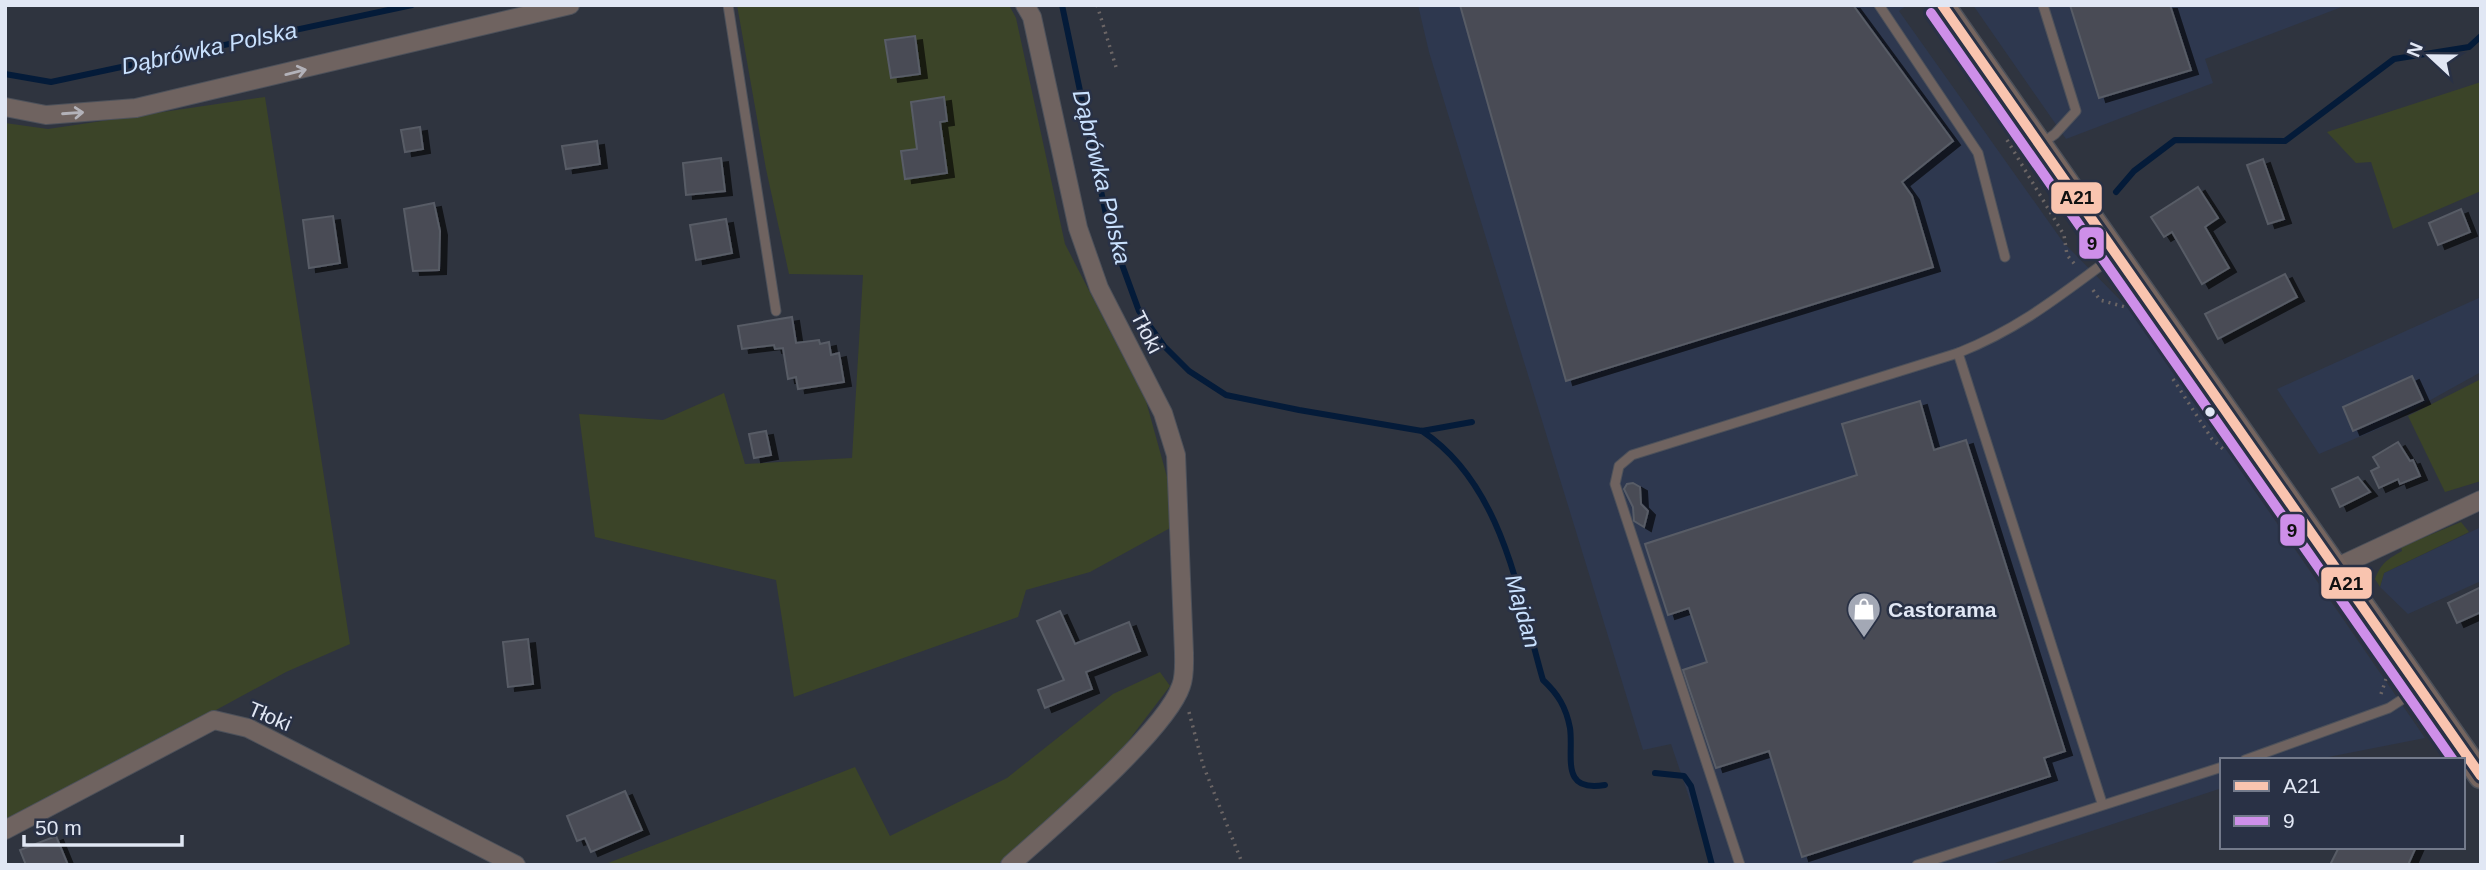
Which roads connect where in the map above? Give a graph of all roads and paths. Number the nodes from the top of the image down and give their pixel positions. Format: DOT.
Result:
graph roads {
  1 [pos="570,5"];
  2 [pos="728,5"];
  3 [pos="1025,5"];
  4 [pos="1097,5"];
  5 [pos="1879,5"];
  6 [pos="2042,5"];
  7 [pos="1944,6"];
  8 [pos="1116,67"];
  9 [pos="5,107"];
  10 [pos="2039,145"];
  11 [pos="2115,255"];
  12 [pos="2005,257"];
  13 [pos="776,311"];
  14 [pos="1958,353"];
  15 [pos="2481,500"];
  16 [pos="2335,568"];
  17 [pos="1182,685"];
  18 [pos="2418,689"];
  19 [pos="2251,758"];
  20 [pos="2220,768"];
  21 [pos="2481,776"];
  22 [pos="2102,803"];
  23 [pos="5,830"];
  24 [pos="516,865"];
  25 [pos="1010,865"];
  26 [pos="1243,865"];
  27 [pos="1740,865"];
  28 [pos="1917,865"];
  9 -- 1 [label="street, one-way"];
  2 -- 13 [label="lane"];
  3 -- 17 [label="street, Tłoki"];
  4 -- 8 [label="path"];
  5 -- 12 [label="lane"];
  6 -- 10 [label="lane"];
  7 -- 10 [label="main road"];
  10 -- 11 [label="main road"];
  11 -- 14 [label="lane"];
  11 -- 16 [label="main road"];
  14 -- 22 [label="lane"];
  14 -- 27 [label="lane"];
  15 -- 16 [label="street"];
  16 -- 18 [label="main road"];
  17 -- 25 [label="street"];
  17 -- 26 [label="path"];
  18 -- 19 [label="lane"];
  18 -- 21 [label="main road"];
  20 -- 22 [label="lane"];
  22 -- 28 [label="lane"];
  23 -- 24 [label="street, Tłoki"];
}
